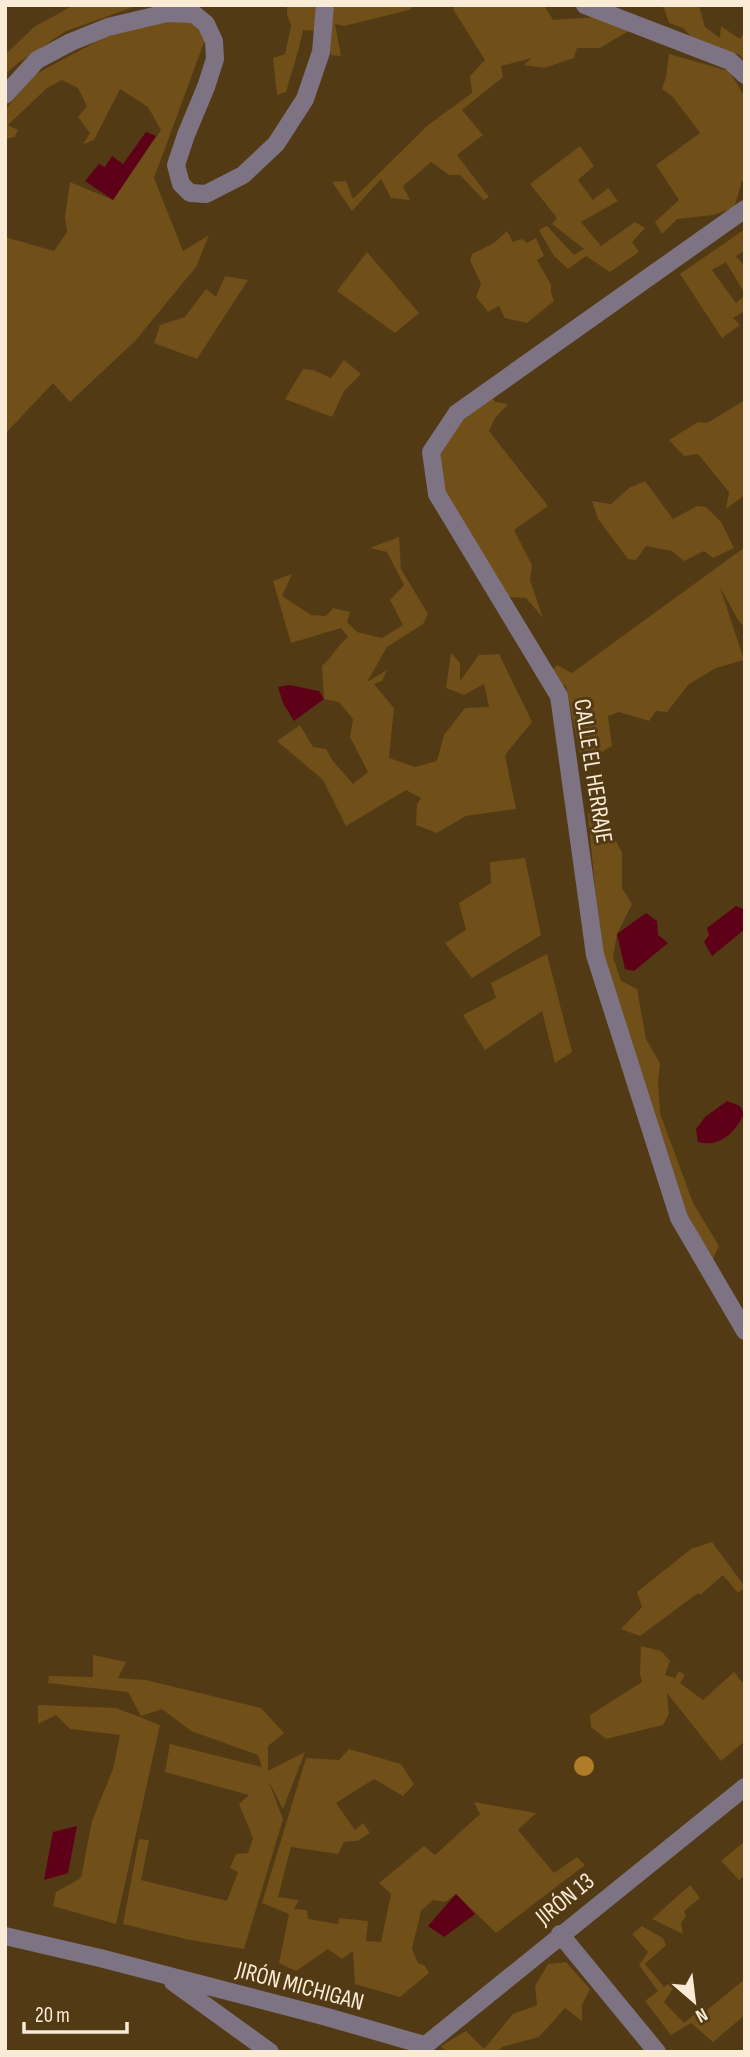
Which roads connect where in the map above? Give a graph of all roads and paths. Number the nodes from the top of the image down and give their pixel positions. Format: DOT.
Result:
graph roads {
  1 [pos="325,5"];
  2 [pos="585,5"];
  3 [pos="745,75"];
  4 [pos="5,96"];
  5 [pos="745,209"];
  6 [pos="745,1331"];
  7 [pos="745,1787"];
  8 [pos="560,1934"];
  9 [pos="5,1936"];
  10 [pos="164,1976"];
  11 [pos="420,2048"];
  12 [pos="270,2052"];
  13 [pos="656,2052"];
  1 -- 4 [label="street"];
  2 -- 3 [label="street"];
  5 -- 6 [label="street, CALLE EL HERRAJE"];
  7 -- 8 [label="street, JIRÓN 13"];
  8 -- 11 [label="street, JIRÓN 13"];
  8 -- 13 [label="street"];
  9 -- 10 [label="street, JIRÓN MICHIGAN"];
  10 -- 11 [label="street, JIRÓN MICHIGAN"];
  10 -- 12 [label="street, JIRÓN MICHIGAN"];
}
